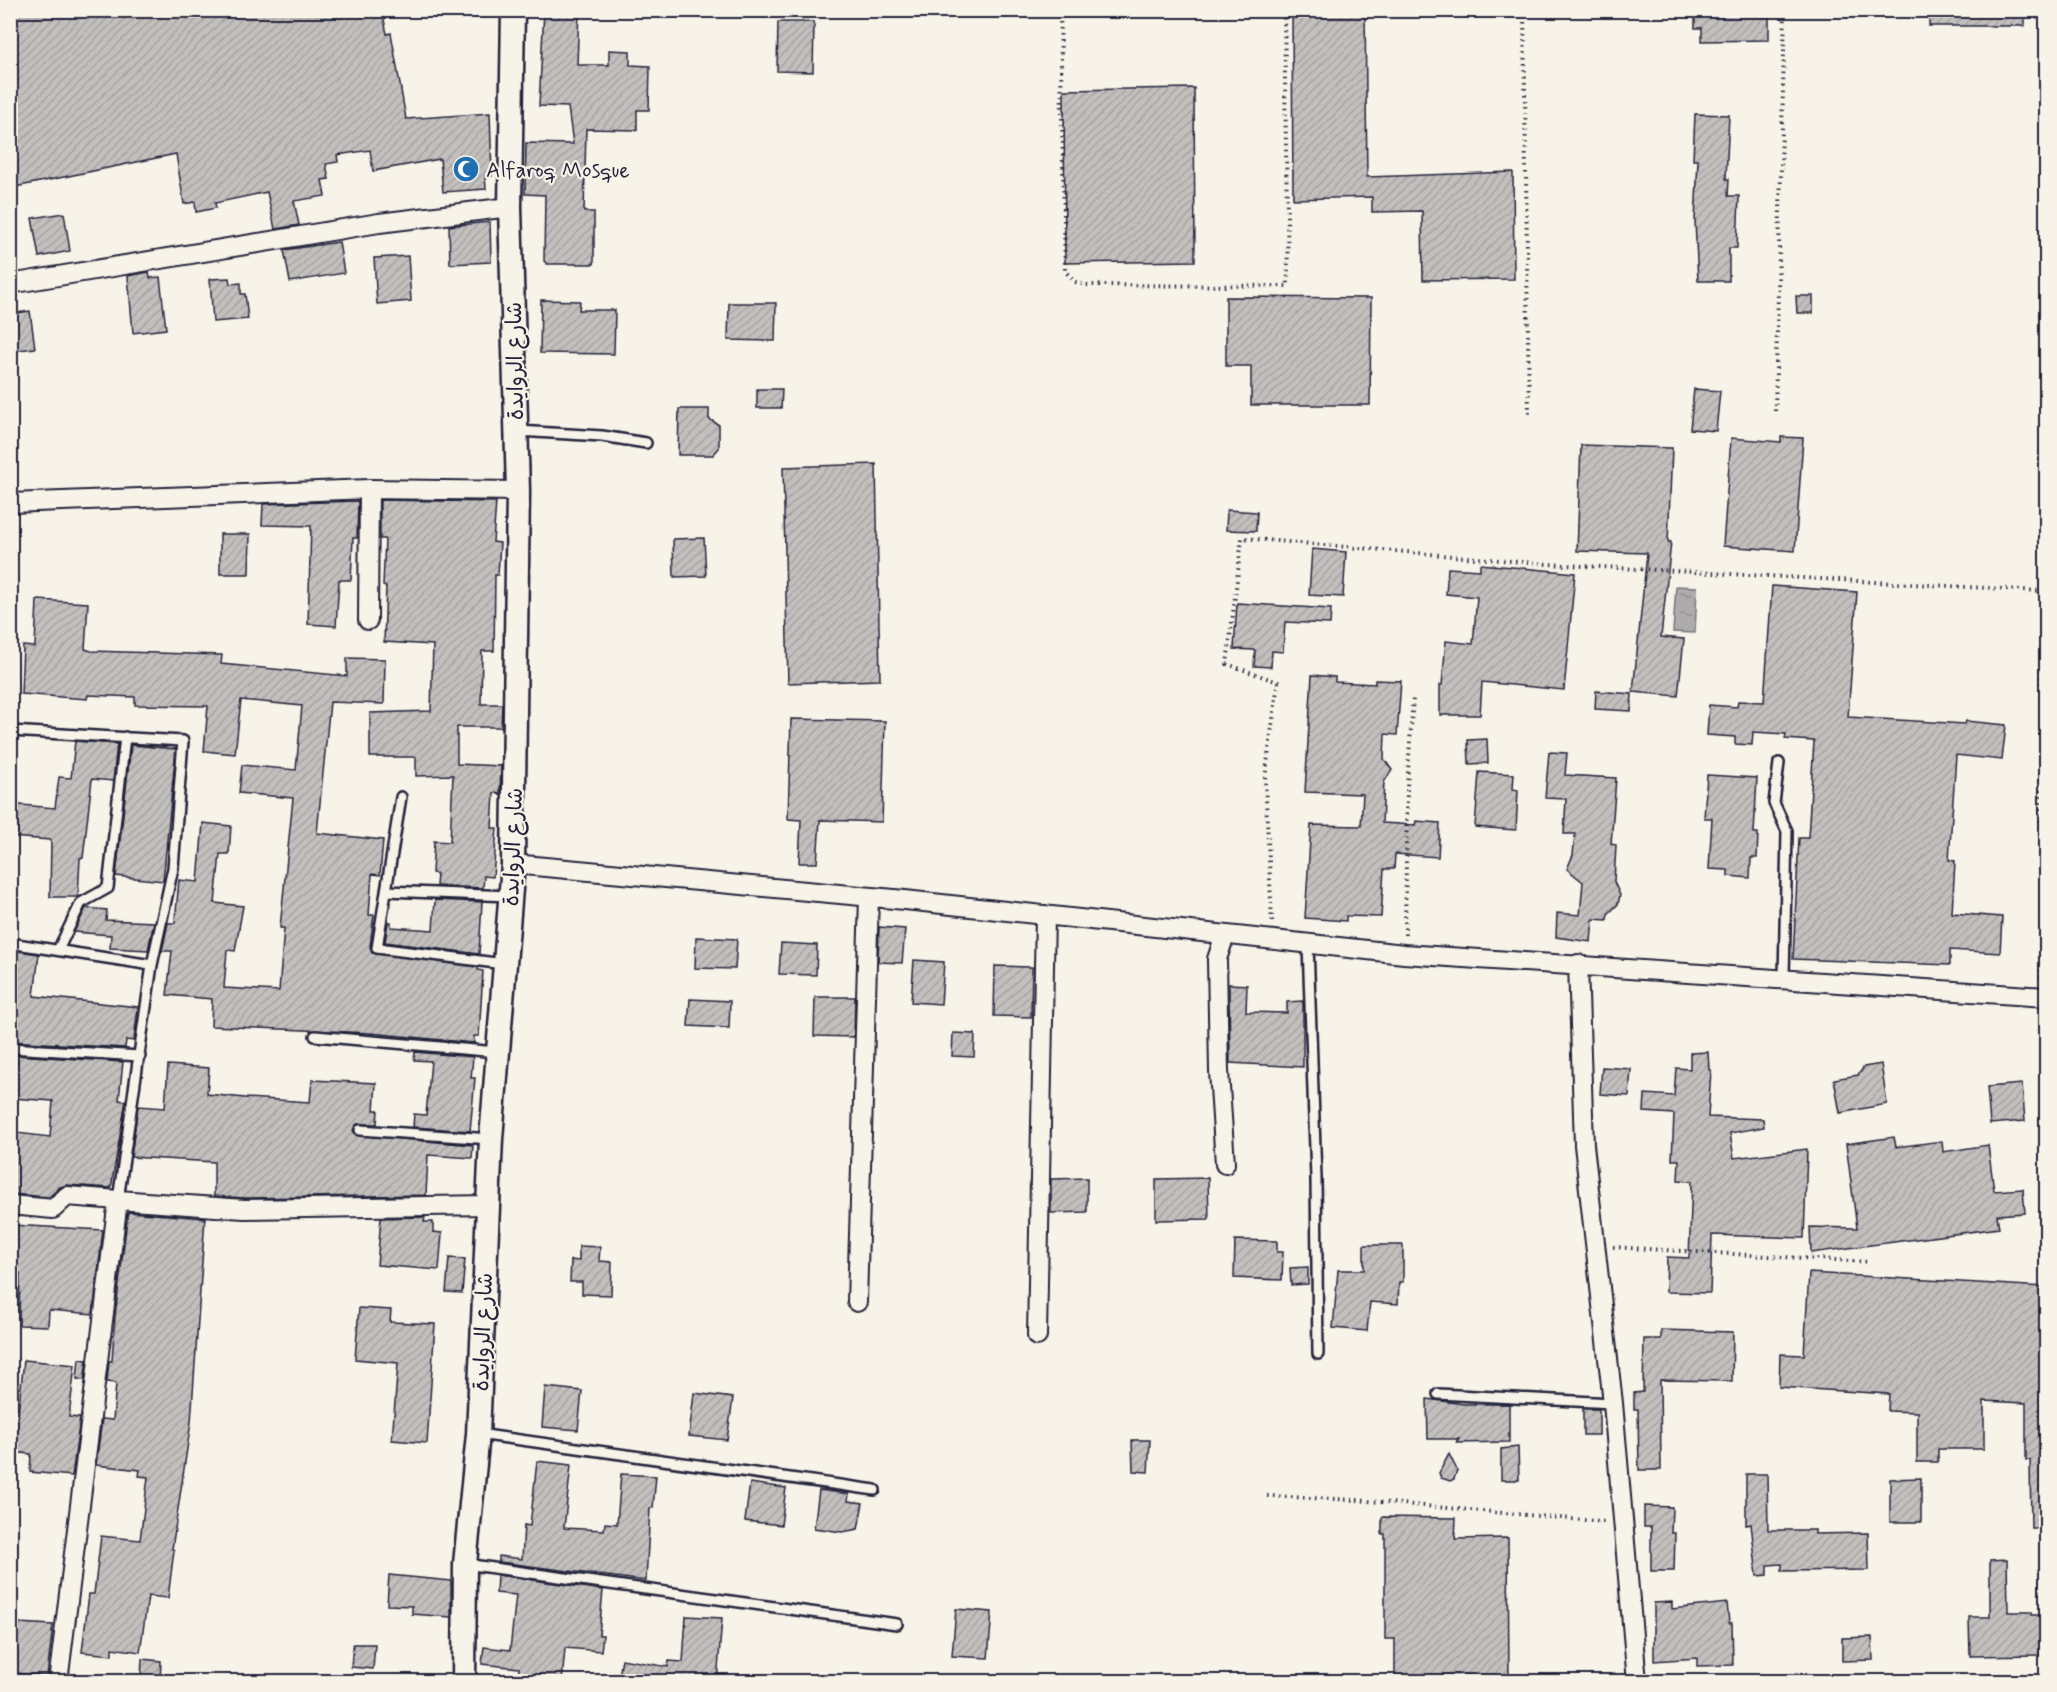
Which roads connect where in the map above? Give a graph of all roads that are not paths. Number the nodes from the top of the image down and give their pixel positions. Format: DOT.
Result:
graph roads {
  1 [pos="513,10"];
  2 [pos="510,207"];
  3 [pos="10,284"];
  4 [pos="515,431"];
  5 [pos="646,442"];
  6 [pos="369,489"];
  7 [pos="518,491"];
  8 [pos="10,502"];
  9 [pos="368,620"];
  10 [pos="10,731"];
  11 [pos="125,737"];
  12 [pos="1779,763"];
  13 [pos="401,797"];
  14 [pos="513,864"];
  15 [pos="387,891"];
  16 [pos="511,896"];
  17 [pos="869,897"];
  18 [pos="1045,915"];
  19 [pos="1225,935"];
  20 [pos="10,944"];
  21 [pos="1308,944"];
  22 [pos="58,951"];
  23 [pos="504,964"];
  24 [pos="1578,964"];
  25 [pos="152,965"];
  26 [pos="1785,978"];
  27 [pos="2044,996"];
  28 [pos="315,1036"];
  29 [pos="10,1048"];
  30 [pos="500,1052"];
  31 [pos="140,1056"];
  32 [pos="360,1130"];
  33 [pos="491,1139"];
  34 [pos="1225,1164"];
  35 [pos="118,1200"];
  36 [pos="10,1205"];
  37 [pos="488,1205"];
  38 [pos="857,1302"];
  39 [pos="1037,1336"];
  40 [pos="1318,1354"];
  41 [pos="1438,1395"];
  42 [pos="1612,1403"];
  43 [pos="478,1434"];
  44 [pos="874,1490"];
  45 [pos="465,1564"];
  46 [pos="897,1624"];
  47 [pos="58,1682"];
  48 [pos="464,1682"];
  49 [pos="1637,1682"];
  1 -- 2 [label="street, شارع الروايدة"];
  2 -- 3 [label="street"];
  2 -- 4 [label="street, شارع الروايدة"];
  4 -- 5 [label="lane"];
  4 -- 7 [label="street, شارع الروايدة"];
  6 -- 7 [label="street"];
  6 -- 8 [label="street"];
  6 -- 9 [label="street"];
  7 -- 14 [label="street, شارع الروايدة"];
  10 -- 11 [label="lane"];
  11 -- 22 [label="lane"];
  11 -- 25 [label="lane"];
  12 -- 26 [label="lane"];
  13 -- 15 [label="lane"];
  14 -- 16 [label="street, شارع الروايدة"];
  14 -- 17 [label="street"];
  15 -- 16 [label="lane"];
  15 -- 23 [label="lane"];
  16 -- 23 [label="street, شارع الروايدة"];
  17 -- 18 [label="street"];
  17 -- 38 [label="street"];
  18 -- 19 [label="street"];
  18 -- 39 [label="street"];
  19 -- 21 [label="street"];
  19 -- 34 [label="street"];
  20 -- 22 [label="lane"];
  21 -- 24 [label="street"];
  21 -- 40 [label="lane"];
  22 -- 25 [label="lane"];
  23 -- 30 [label="street, شارع الروايدة"];
  24 -- 26 [label="street"];
  24 -- 42 [label="street"];
  25 -- 31 [label="lane"];
  26 -- 27 [label="street"];
  28 -- 30 [label="lane"];
  29 -- 31 [label="lane"];
  30 -- 33 [label="street, شارع الروايدة"];
  31 -- 35 [label="lane"];
  32 -- 33 [label="lane"];
  33 -- 37 [label="street, شارع الروايدة"];
  35 -- 36 [label="street"];
  35 -- 37 [label="street"];
  35 -- 47 [label="street"];
  37 -- 43 [label="street, شارع الروايدة"];
  41 -- 42 [label="lane"];
  42 -- 49 [label="street"];
  43 -- 44 [label="lane"];
  43 -- 45 [label="street, شارع الروايدة"];
  45 -- 46 [label="lane"];
  45 -- 48 [label="street, شارع الروايدة"];
}
